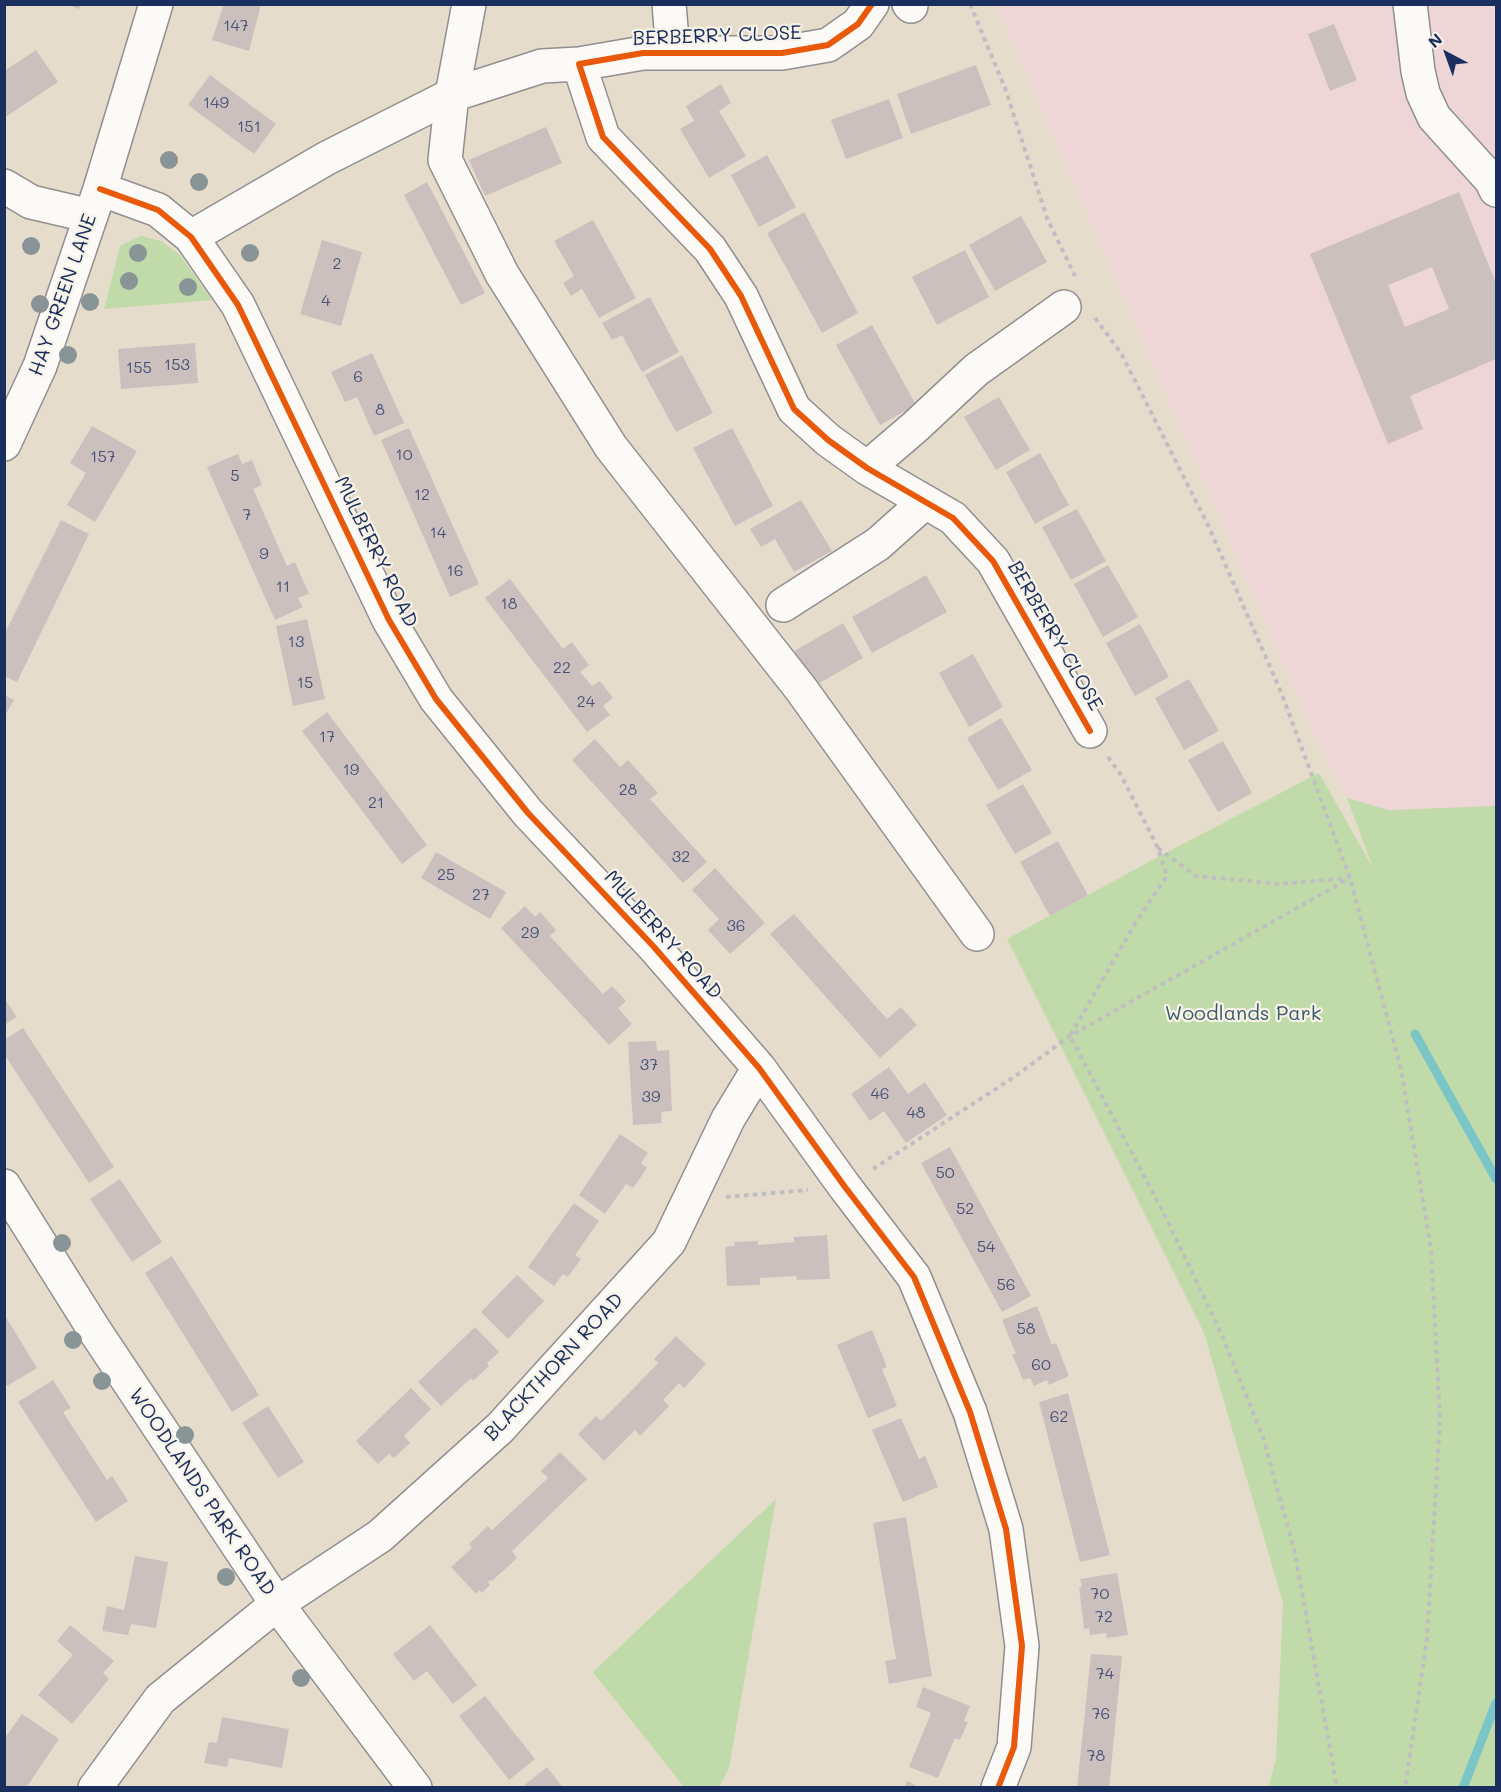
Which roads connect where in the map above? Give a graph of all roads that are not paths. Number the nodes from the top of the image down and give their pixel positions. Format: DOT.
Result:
graph roads {
  1 [pos="156,4"];
  2 [pos="469,4"];
  3 [pos="669,4"];
  4 [pos="872,4"];
  5 [pos="1410,4"];
  6 [pos="673,52"];
  7 [pos="579,64"];
  8 [pos="452,95"];
  9 [pos="4,186"];
  10 [pos="1497,190"];
  11 [pos="96,203"];
  12 [pos="191,237"];
  13 [pos="1076,312"];
  14 [pos="4,444"];
  15 [pos="867,468"];
  16 [pos="925,502"];
  17 [pos="783,605"];
  18 [pos="1090,731"];
  19 [pos="977,934"];
  20 [pos="759,1068"];
  21 [pos="4,1186"];
  22 [pos="277,1604"];
  23 [pos="95,1788"];
  24 [pos="415,1788"];
  25 [pos="998,1788"];
  1 -- 11 [label="street, HAY GREEN LANE"];
  2 -- 8 [label="street"];
  3 -- 6 [label="street, BERBERRY CLOSE"];
  4 -- 6 [label="street, BERBERRY CLOSE"];
  5 -- 10 [label="street"];
  6 -- 7 [label="street, BERBERRY CLOSE"];
  7 -- 8 [label="street, BERBERRY CLOSE"];
  7 -- 15 [label="street, BERBERRY CLOSE"];
  8 -- 12 [label="street, BERBERRY CLOSE"];
  8 -- 19 [label="street"];
  9 -- 11 [label="street, MULBERRY ROAD"];
  11 -- 12 [label="street, MULBERRY ROAD"];
  11 -- 14 [label="street, HAY GREEN LANE"];
  12 -- 20 [label="street, MULBERRY ROAD"];
  13 -- 15 [label="street"];
  15 -- 16 [label="street, BERBERRY CLOSE"];
  16 -- 17 [label="street"];
  16 -- 18 [label="street, BERBERRY CLOSE"];
  20 -- 22 [label="street, BLACKTHORN ROAD"];
  20 -- 25 [label="street, MULBERRY ROAD"];
  21 -- 22 [label="street, WOODLANDS PARK ROAD"];
  22 -- 23 [label="street, BLACKTHORN ROAD"];
  22 -- 24 [label="street, WOODLANDS PARK ROAD"];
}
